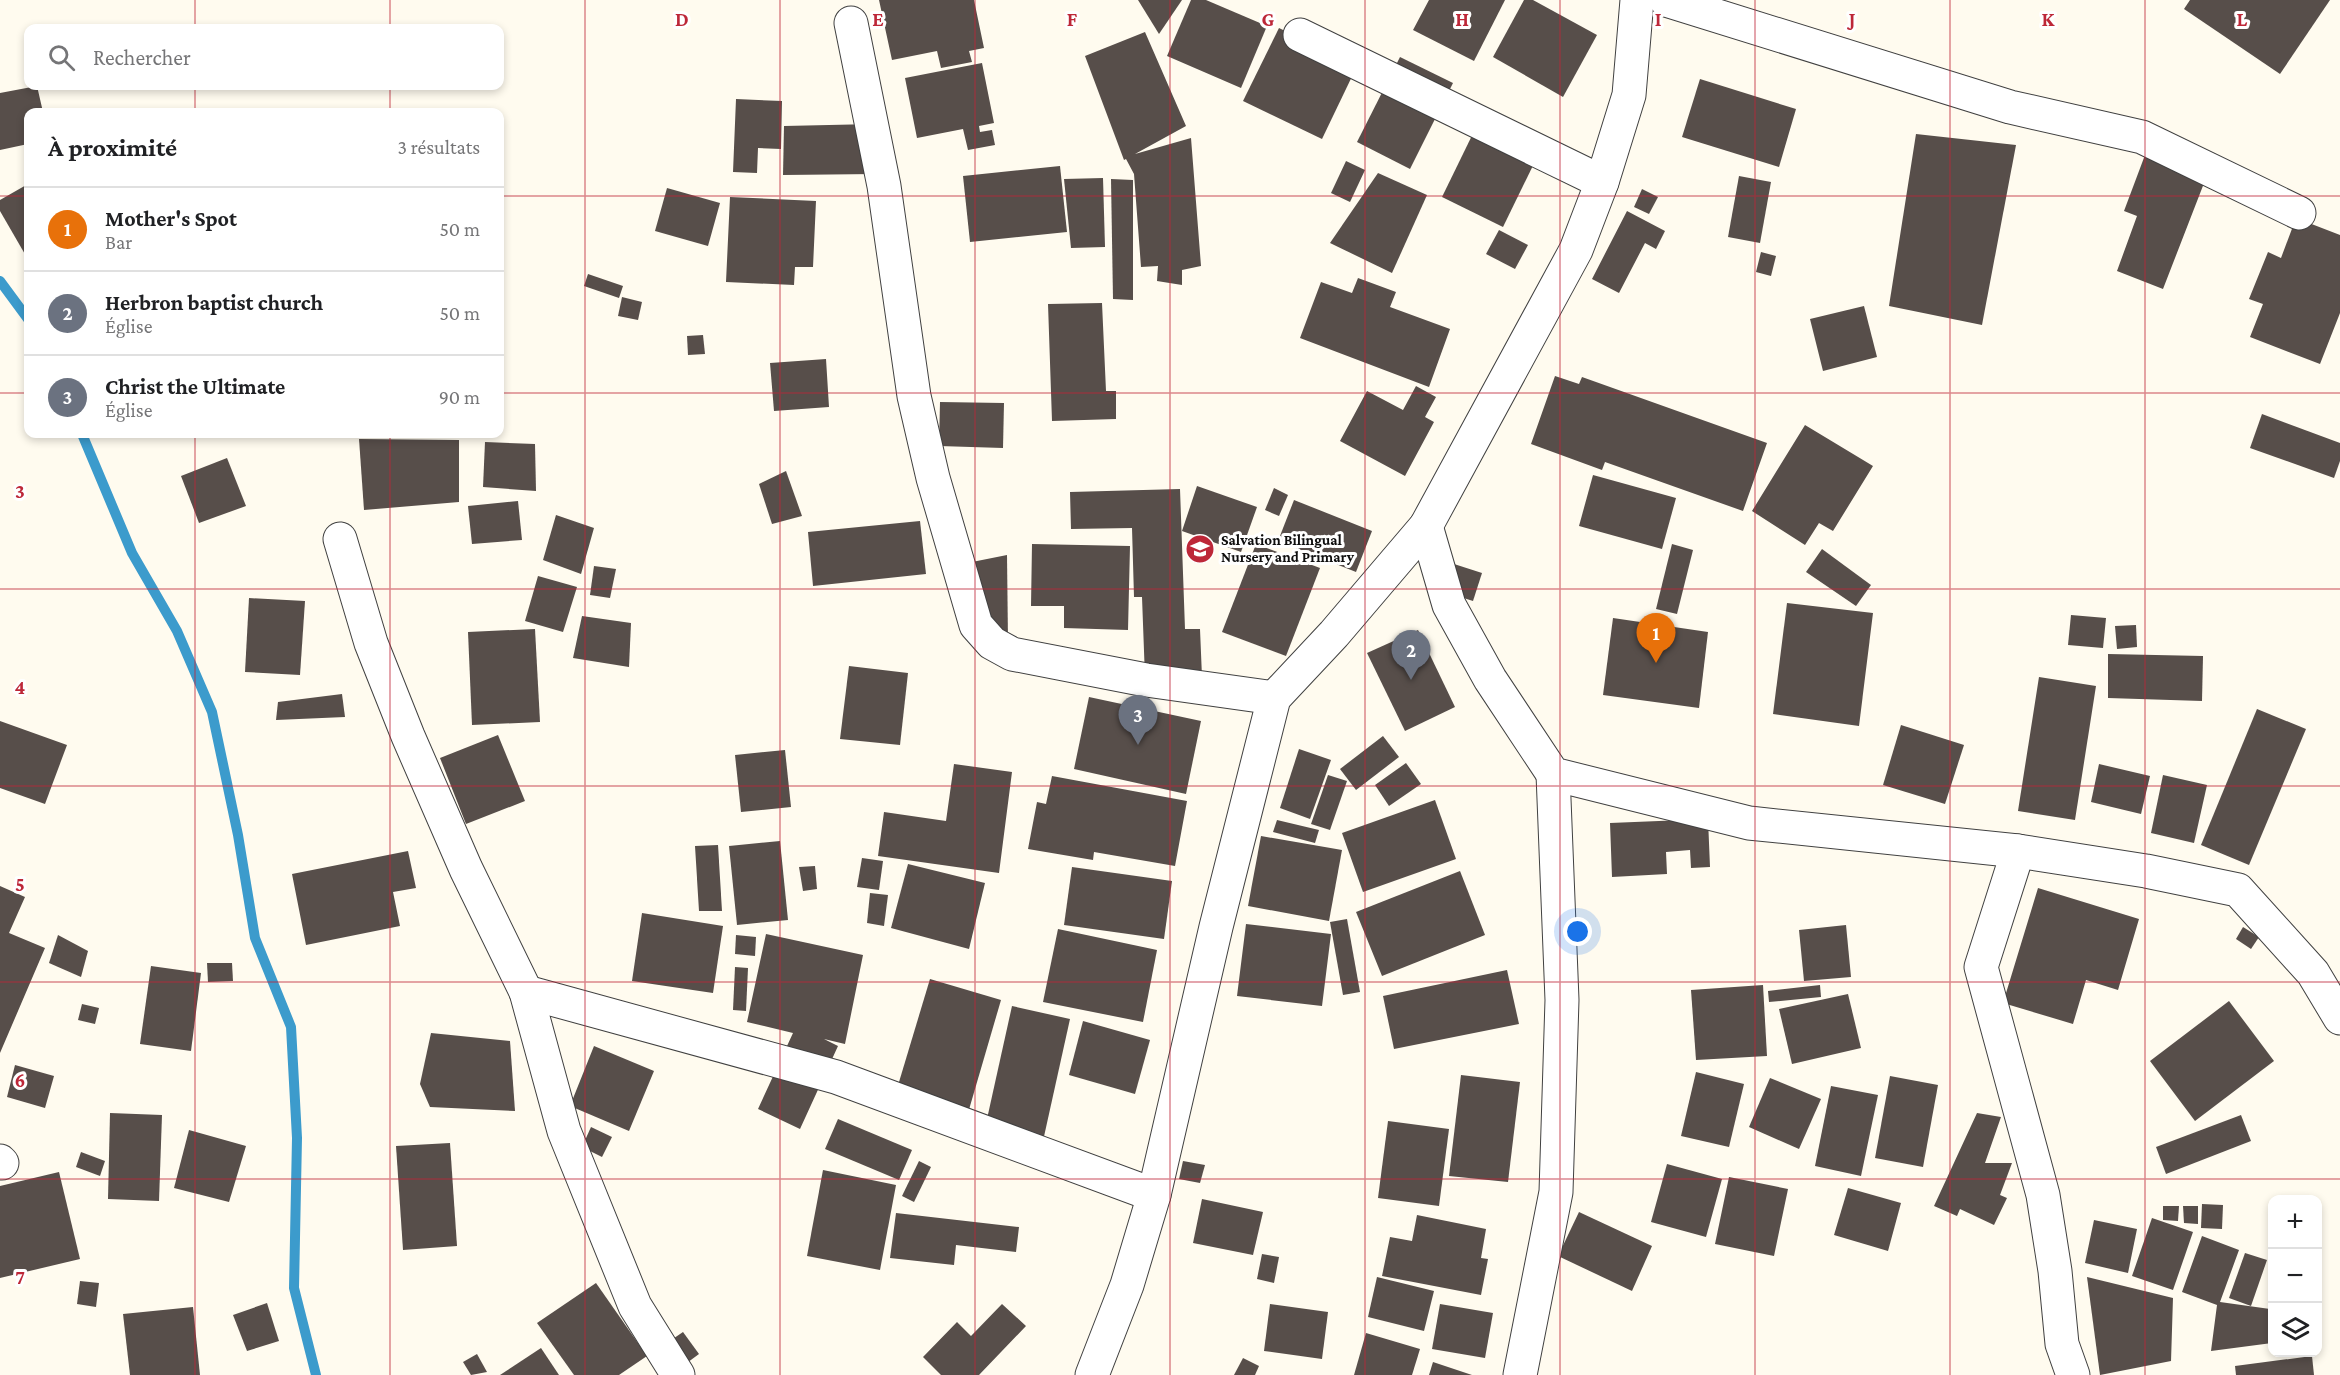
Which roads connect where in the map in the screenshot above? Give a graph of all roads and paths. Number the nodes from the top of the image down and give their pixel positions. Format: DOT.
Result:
graph roads {
  1 [pos="1637,0"];
  2 [pos="1666,0"];
  3 [pos="851,23"];
  4 [pos="1300,35"];
  5 [pos="1602,182"];
  6 [pos="2299,213"];
  7 [pos="1426,526"];
  8 [pos="340,538"];
  9 [pos="1274,698"];
  10 [pos="1552,774"];
  11 [pos="2018,851"];
  12 [pos="526,992"];
  13 [pos="2340,1018"];
  14 [pos="1154,1195"];
  15 [pos="678,1375"];
  16 [pos="1092,1375"];
  17 [pos="1520,1375"];
  18 [pos="2073,1375"];
  1 -- 5 [label="street"];
  2 -- 6 [label="street"];
  3 -- 9 [label="street"];
  4 -- 5 [label="street"];
  5 -- 7 [label="street"];
  7 -- 9 [label="street"];
  7 -- 10 [label="street"];
  8 -- 12 [label="street"];
  9 -- 14 [label="street"];
  10 -- 11 [label="street"];
  10 -- 17 [label="street"];
  11 -- 13 [label="street"];
  11 -- 18 [label="street"];
  12 -- 14 [label="street"];
  12 -- 15 [label="street"];
  14 -- 16 [label="street"];
}
